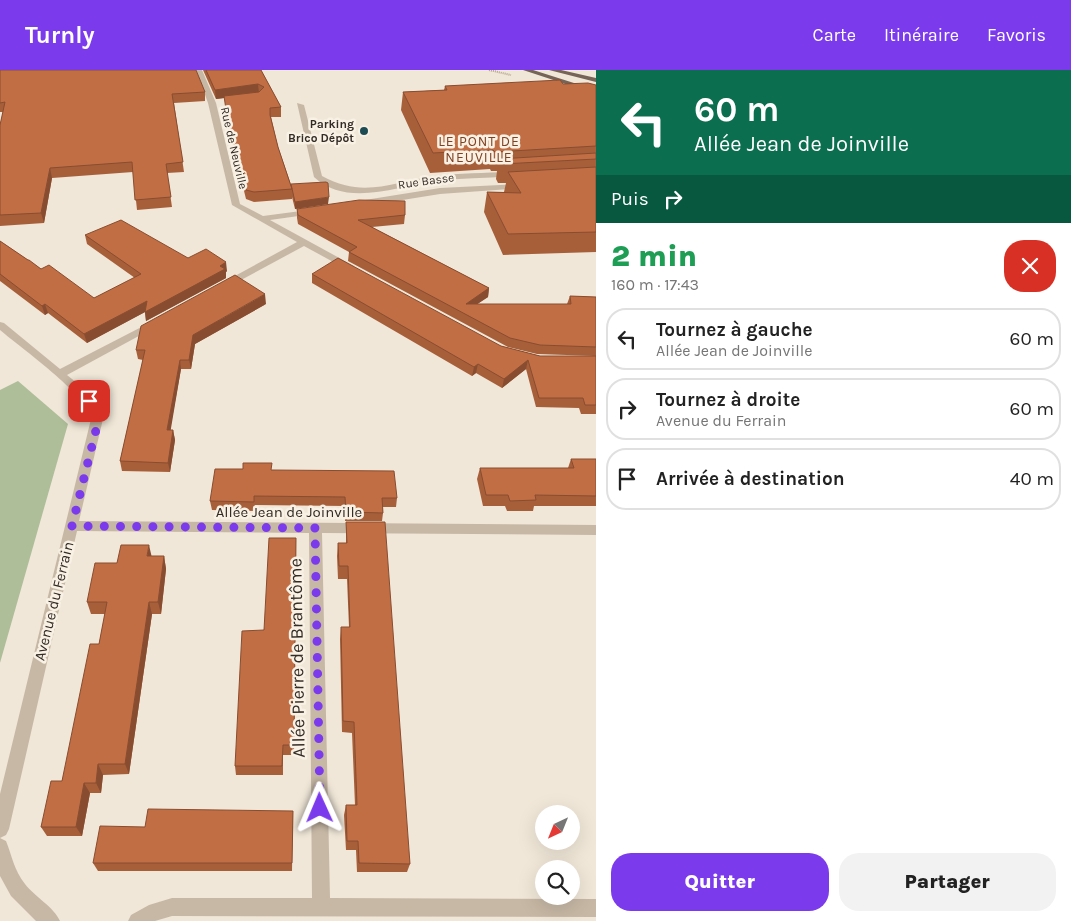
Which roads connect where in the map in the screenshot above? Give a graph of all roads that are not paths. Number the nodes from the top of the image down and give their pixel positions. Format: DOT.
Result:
graph roads {
  1 [pos="200,70"];
  2 [pos="526,70"];
  3 [pos="552,70"];
  4 [pos="596,80"];
  5 [pos="542,84"];
  6 [pos="596,92"];
  7 [pos="596,101"];
  8 [pos="300,105"];
  9 [pos="519,174"];
  10 [pos="531,185"];
  11 [pos="356,204"];
  12 [pos="318,210"];
  13 [pos="261,219"];
  14 [pos="304,242"];
  15 [pos="363,275"];
  16 [pos="217,290"];
  17 [pos="165,318"];
  18 [pos="0,325"];
  19 [pos="60,374"];
  20 [pos="72,526"];
  21 [pos="315,528"];
  22 [pos="596,530"];
  23 [pos="0,829"];
  24 [pos="0,847"];
  25 [pos="321,908"];
  26 [pos="596,908"];
  27 [pos="52,921"];
  28 [pos="137,921"];
  1 -- 13 [label="street, Rue de Neuville"];
  2 -- 6 [label="main road"];
  3 -- 4 [label="main road"];
  5 -- 7 [label="street"];
  8 -- 9 [label="street"];
  10 -- 11 [label="street, Rue Basse"];
  12 -- 13 [label="street"];
  13 -- 14 [label="street, Rue de Neuville"];
  14 -- 15 [label="street, Rue de Neuville"];
  14 -- 16 [label="street"];
  17 -- 19 [label="street"];
  18 -- 19 [label="street, Avenue du Ferrain"];
  19 -- 20 [label="street, Avenue du Ferrain"];
  20 -- 21 [label="street, Allée Jean de Joinville"];
  20 -- 23 [label="street, Avenue du Ferrain"];
  21 -- 22 [label="street, Allée Jean de Joinville"];
  21 -- 25 [label="street, Allée Pierre de Brantôme"];
  24 -- 27 [label="street"];
  25 -- 26 [label="street"];
  25 -- 28 [label="street"];
}
